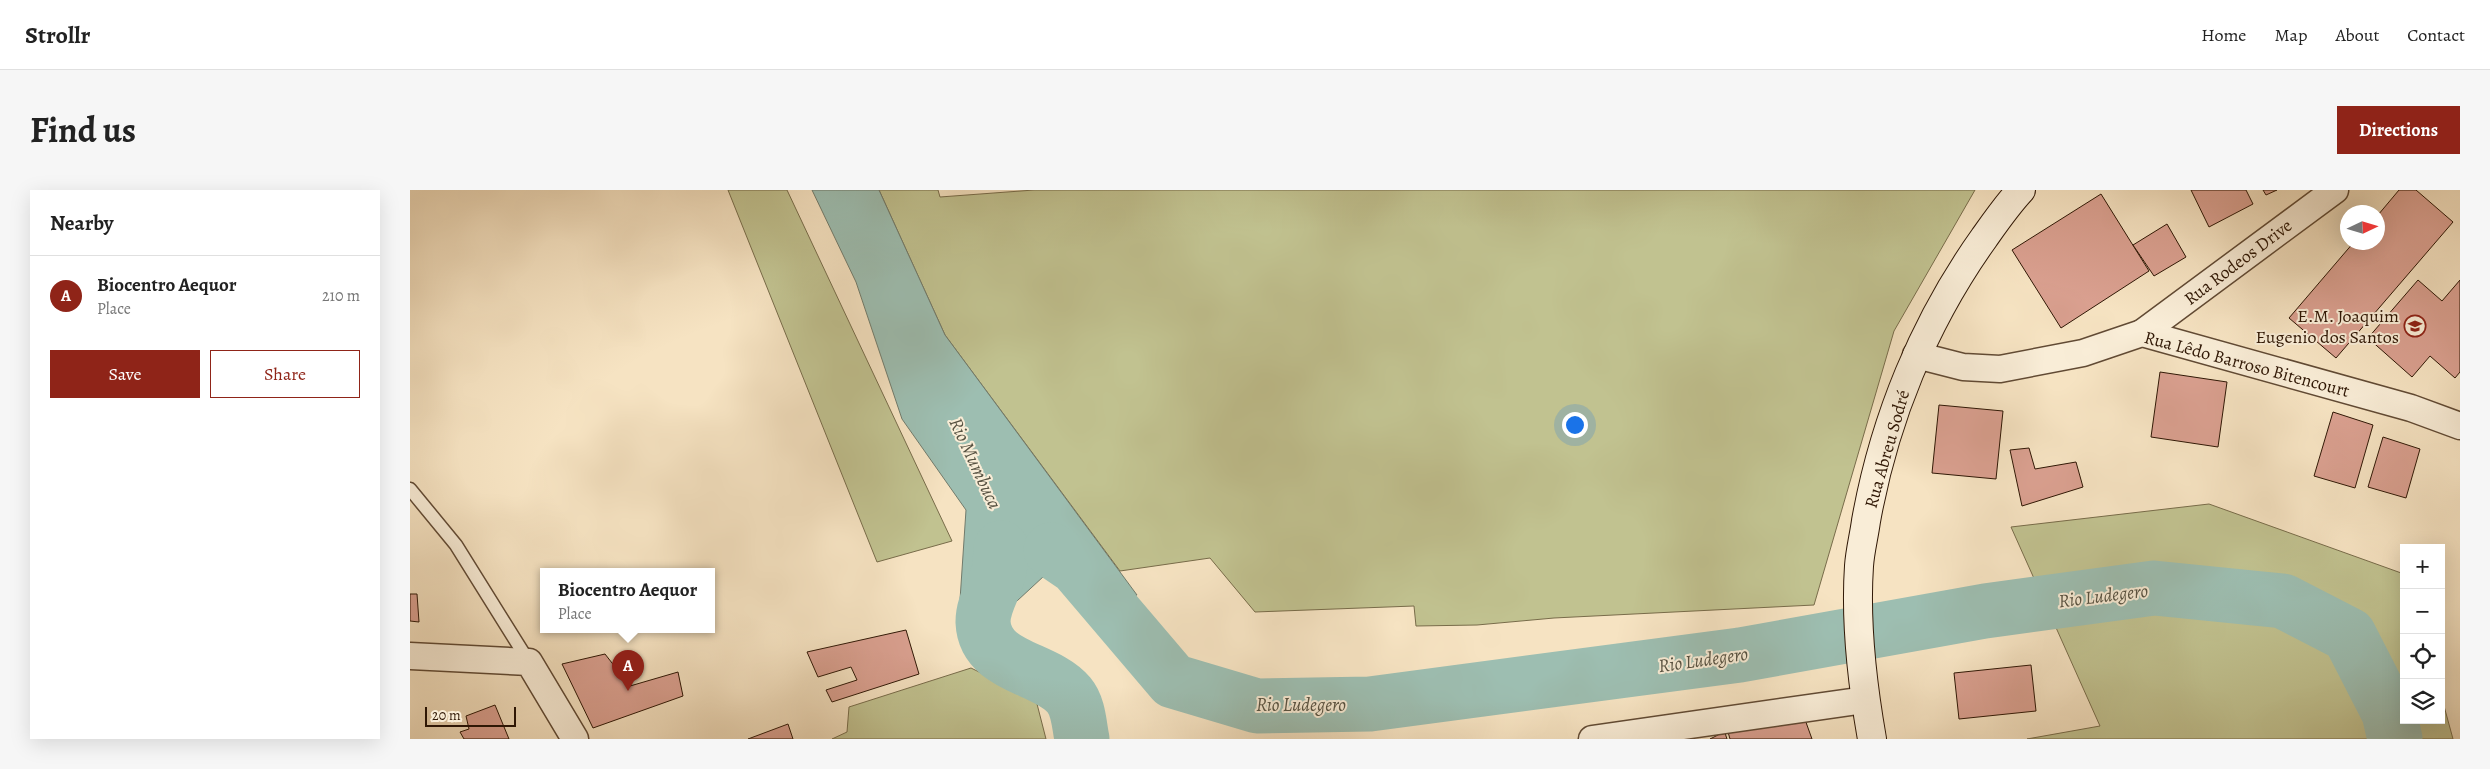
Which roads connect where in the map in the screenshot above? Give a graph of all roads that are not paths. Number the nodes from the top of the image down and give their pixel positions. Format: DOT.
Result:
graph roads {
  1 [pos="2021,190"];
  2 [pos="2335,190"];
  3 [pos="2142,333"];
  4 [pos="1916,355"];
  5 [pos="2460,426"];
  6 [pos="410,489"];
  7 [pos="410,656"];
  8 [pos="529,662"];
  9 [pos="1865,700"];
  10 [pos="575,739"];
  11 [pos="1592,739"];
  12 [pos="1872,739"];
  1 -- 4 [label="main road, Rua Abreu Sodré"];
  2 -- 3 [label="street, Rua Rodeos Drive"];
  3 -- 4 [label="street, Rua Lêdo Barroso Bitencourt"];
  3 -- 5 [label="street, Rua Lêdo Barroso Bitencourt"];
  4 -- 9 [label="main road, Rua Abreu Sodré"];
  6 -- 8 [label="lane"];
  7 -- 8 [label="street"];
  8 -- 10 [label="street"];
  9 -- 11 [label="street"];
  9 -- 12 [label="main road, Rua Abreu Sodré"];
}
